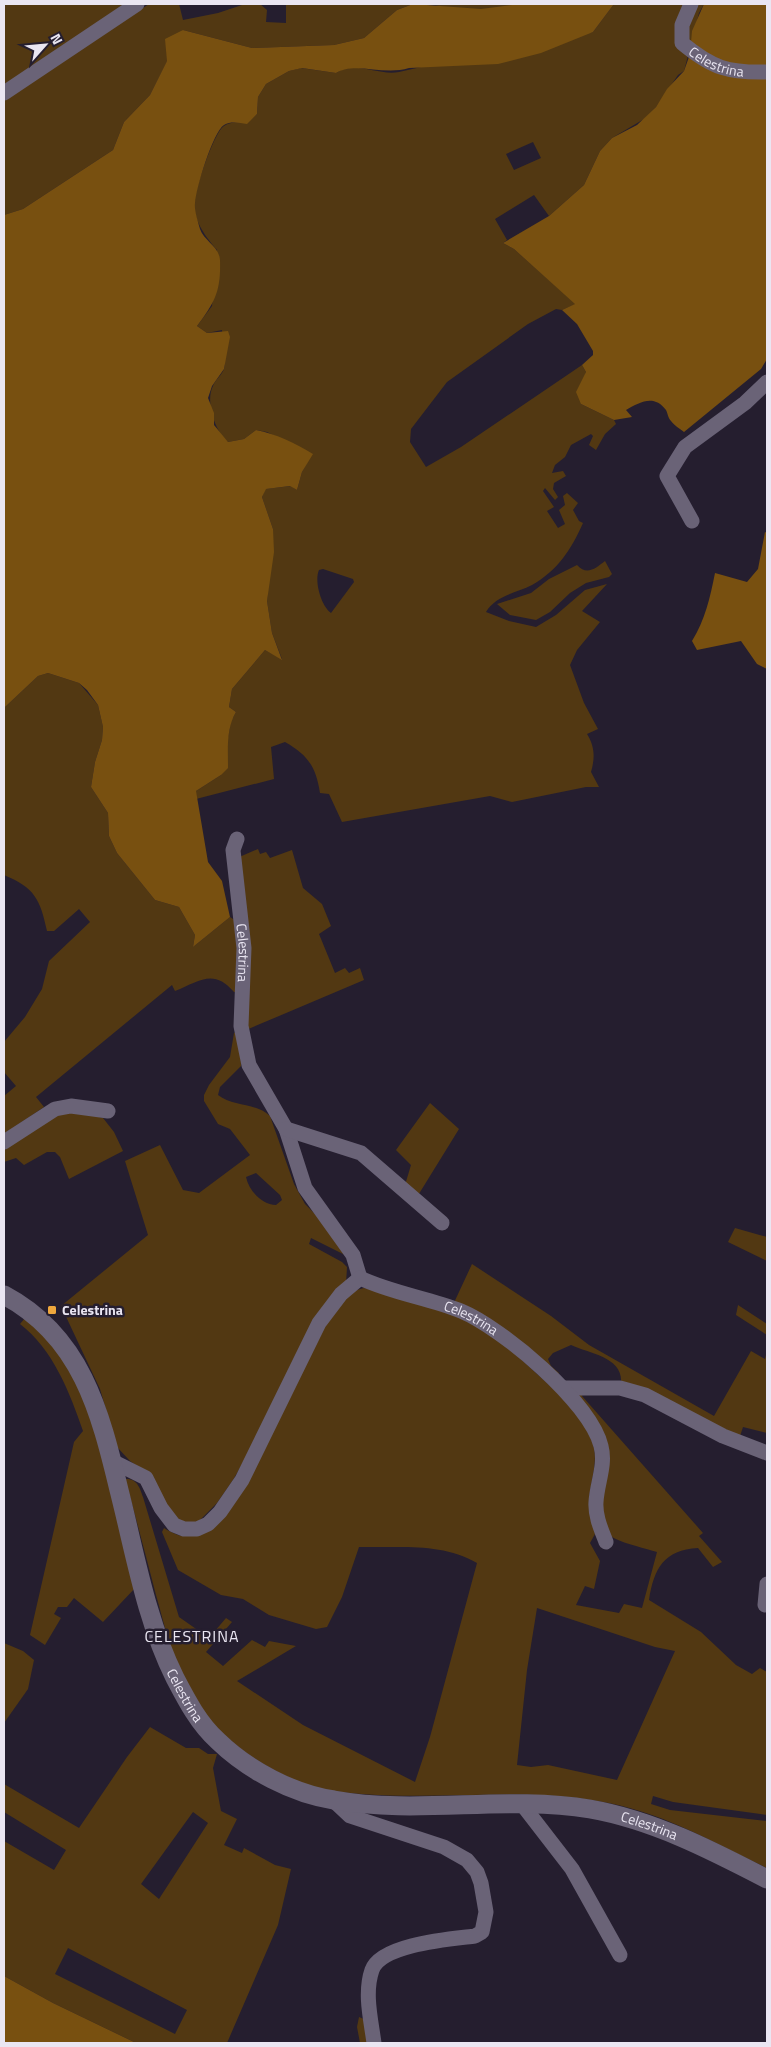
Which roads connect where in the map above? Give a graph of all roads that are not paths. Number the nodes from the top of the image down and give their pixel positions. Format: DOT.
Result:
graph roads {
  1 [pos="137,4"];
  2 [pos="691,4"];
  3 [pos="767,72"];
  4 [pos="4,93"];
  5 [pos="767,382"];
  6 [pos="692,521"];
  7 [pos="237,839"];
  8 [pos="108,1111"];
  9 [pos="286,1130"];
  10 [pos="4,1142"];
  11 [pos="442,1223"];
  12 [pos="360,1278"];
  13 [pos="4,1295"];
  14 [pos="564,1388"];
  15 [pos="766,1454"];
  16 [pos="112,1461"];
  17 [pos="606,1542"];
  18 [pos="767,1584"];
  19 [pos="765,1605"];
  20 [pos="333,1800"];
  21 [pos="521,1803"];
  22 [pos="767,1879"];
  23 [pos="620,1955"];
  24 [pos="374,2043"];
  1 -- 4 [label="street"];
  2 -- 3 [label="street, Celestrina"];
  5 -- 6 [label="street"];
  7 -- 9 [label="street, Celestrina"];
  8 -- 10 [label="street"];
  9 -- 11 [label="street"];
  9 -- 12 [label="street, Celestrina"];
  12 -- 14 [label="street, Celestrina"];
  12 -- 16 [label="street"];
  13 -- 16 [label="street, Celestrina"];
  14 -- 15 [label="street"];
  14 -- 17 [label="street, Celestrina"];
  16 -- 20 [label="street, Celestrina"];
  18 -- 19 [label="street"];
  20 -- 21 [label="street, Celestrina"];
  20 -- 24 [label="street, Celestrina"];
  21 -- 22 [label="street, Celestrina"];
  21 -- 23 [label="street"];
}
